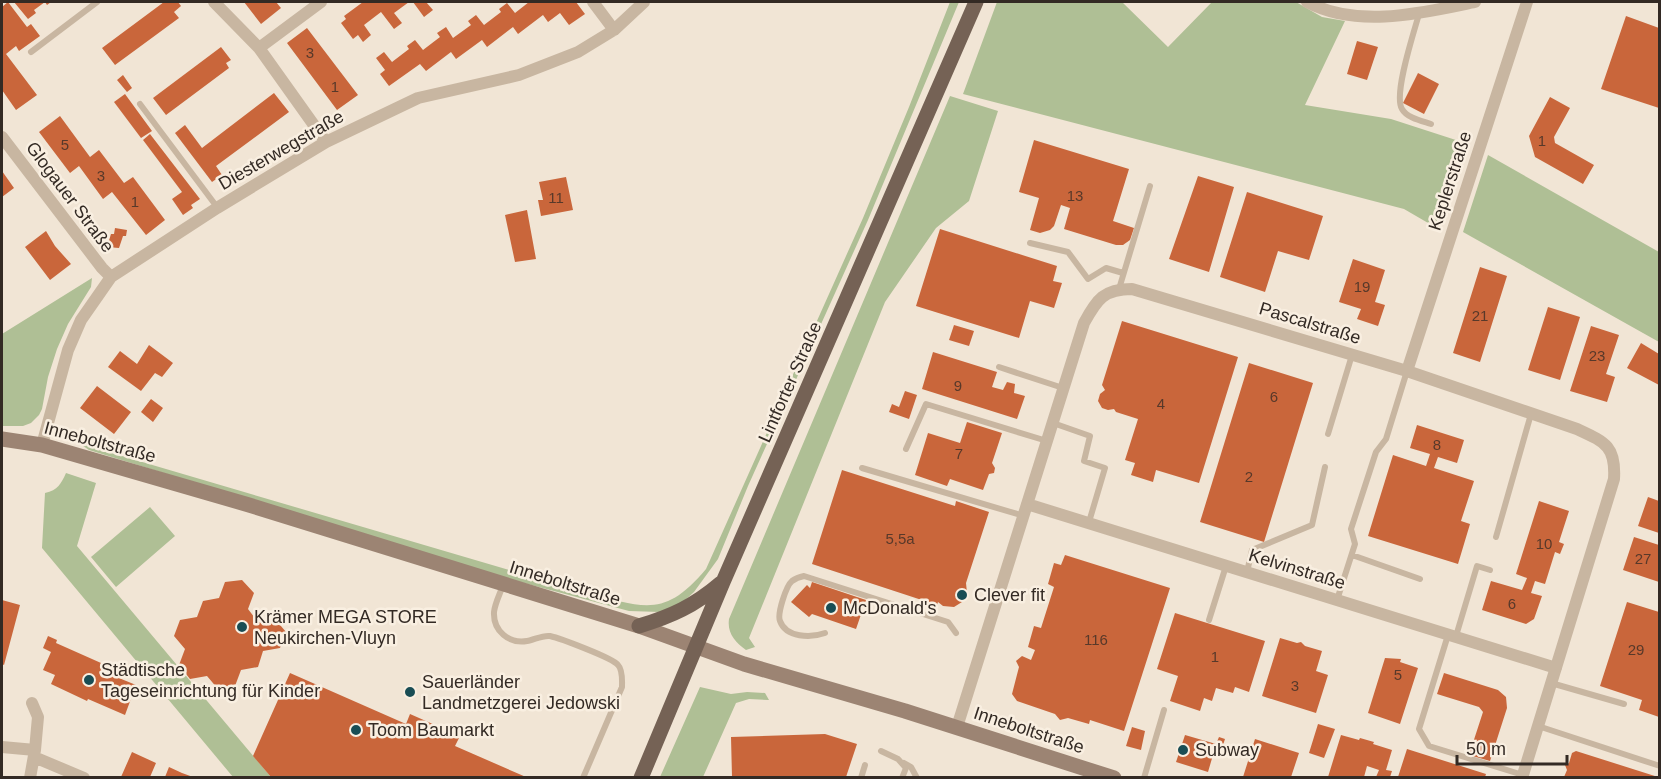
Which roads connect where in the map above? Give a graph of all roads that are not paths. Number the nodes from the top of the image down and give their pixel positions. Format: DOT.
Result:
graph roads {
  1 [pos="97,2"];
  2 [pos="214,2"];
  3 [pos="321,2"];
  4 [pos="593,2"];
  5 [pos="644,2"];
  6 [pos="976,2"];
  7 [pos="1307,2"];
  8 [pos="1475,2"];
  9 [pos="1527,2"];
  10 [pos="1419,12"];
  11 [pos="614,30"];
  12 [pos="259,48"];
  13 [pos="31,52"];
  14 [pos="140,104"];
  15 [pos="1431,124"];
  16 [pos="2,137"];
  17 [pos="326,142"];
  18 [pos="1150,186"];
  19 [pos="217,208"];
  20 [pos="1030,243"];
  21 [pos="1123,273"];
  22 [pos="111,276"];
  23 [pos="1119,289"];
  24 [pos="1352,355"];
  25 [pos="999,367"];
  26 [pos="1407,371"];
  27 [pos="1064,388"];
  28 [pos="1530,414"];
  29 [pos="1053,423"];
  30 [pos="1328,434"];
  31 [pos="2,439"];
  32 [pos="1047,441"];
  33 [pos="42,445"];
  34 [pos="906,449"];
  35 [pos="1325,467"];
  36 [pos="862,468"];
  37 [pos="1025,510"];
  38 [pos="1088,523"];
  39 [pos="1496,537"];
  40 [pos="1352,555"];
  41 [pos="1226,566"];
  42 [pos="1490,570"];
  43 [pos="1247,572"];
  44 [pos="1420,579"];
  45 [pos="723,582"];
  46 [pos="503,585"];
  47 [pos="1337,600"];
  48 [pos="1209,620"];
  49 [pos="639,626"];
  50 [pos="825,633"];
  51 [pos="956,633"];
  52 [pos="1452,635"];
  53 [pos="696,647"];
  54 [pos="1556,668"];
  55 [pos="1551,683"];
  56 [pos="32,703"];
  57 [pos="1624,704"];
  58 [pos="1164,710"];
  59 [pos="1537,726"];
  60 [pos="957,727"];
  61 [pos="2,747"];
  62 [pos="881,751"];
  63 [pos="35,754"];
  64 [pos="903,763"];
  65 [pos="865,765"];
  66 [pos="1659,766"];
  67 [pos="1522,776"];
  68 [pos="30,777"];
  69 [pos="84,777"];
  70 [pos="583,777"];
  71 [pos="641,777"];
  72 [pos="861,777"];
  73 [pos="902,777"];
  74 [pos="916,777"];
  75 [pos="1114,777"];
  76 [pos="1144,777"];
  1 -- 13 [label="lane"];
  2 -- 12 [label="street"];
  3 -- 12 [label="street"];
  4 -- 11 [label="street"];
  5 -- 11 [label="street, Diesterwegstraße"];
  6 -- 45 [label="main road, Lintforter Straße"];
  7 -- 10 [label="street"];
  8 -- 10 [label="street"];
  9 -- 26 [label="street, Keplerstraße"];
  10 -- 15 [label="lane"];
  11 -- 17 [label="street, Diesterwegstraße"];
  12 -- 17 [label="street"];
  14 -- 19 [label="lane"];
  16 -- 22 [label="street, Glogauer Straße"];
  17 -- 19 [label="street, Diesterwegstraße"];
  18 -- 21 [label="lane"];
  19 -- 22 [label="street, Diesterwegstraße"];
  20 -- 21 [label="lane"];
  21 -- 23 [label="lane"];
  22 -- 33 [label="street, Diesterwegstraße"];
  23 -- 24 [label="street, Pascalstraße"];
  23 -- 27 [label="street"];
  24 -- 26 [label="street, Pascalstraße"];
  24 -- 30 [label="lane"];
  25 -- 27 [label="lane"];
  26 -- 28 [label="street, Pascalstraße"];
  26 -- 40 [label="lane"];
  27 -- 29 [label="street"];
  28 -- 39 [label="lane"];
  28 -- 54 [label="street, Pascalstraße"];
  29 -- 32 [label="street"];
  29 -- 38 [label="lane"];
  31 -- 33 [label="street, Inneboltstraße"];
  32 -- 34 [label="lane"];
  32 -- 37 [label="street"];
  33 -- 46 [label="street, Inneboltstraße"];
  35 -- 43 [label="lane"];
  36 -- 37 [label="lane"];
  37 -- 38 [label="street, Kelvinstraße"];
  37 -- 60 [label="street"];
  38 -- 41 [label="street, Kelvinstraße"];
  40 -- 44 [label="lane"];
  40 -- 47 [label="lane"];
  41 -- 43 [label="street, Kelvinstraße"];
  41 -- 48 [label="lane"];
  42 -- 52 [label="lane"];
  43 -- 47 [label="street, Kelvinstraße"];
  45 -- 49 [label="main road"];
  45 -- 53 [label="main road, Lintforter Straße"];
  46 -- 49 [label="street, Inneboltstraße"];
  46 -- 70 [label="lane"];
  47 -- 52 [label="street, Kelvinstraße"];
  49 -- 53 [label="street, Inneboltstraße"];
  50 -- 51 [label="lane"];
  52 -- 54 [label="street, Kelvinstraße"];
  52 -- 67 [label="lane"];
  53 -- 60 [label="street, Inneboltstraße"];
  53 -- 71 [label="main road, Lintforter Straße"];
  54 -- 55 [label="street, Pascalstraße"];
  55 -- 57 [label="lane"];
  55 -- 59 [label="street, Pascalstraße"];
  56 -- 63 [label="street"];
  58 -- 76 [label="lane"];
  59 -- 66 [label="lane"];
  59 -- 67 [label="street, Pascalstraße"];
  60 -- 75 [label="street, Inneboltstraße"];
  61 -- 63 [label="street"];
  62 -- 64 [label="lane"];
  63 -- 68 [label="street"];
  63 -- 69 [label="street"];
  64 -- 73 [label="lane"];
  64 -- 74 [label="lane"];
  65 -- 72 [label="lane"];
}
